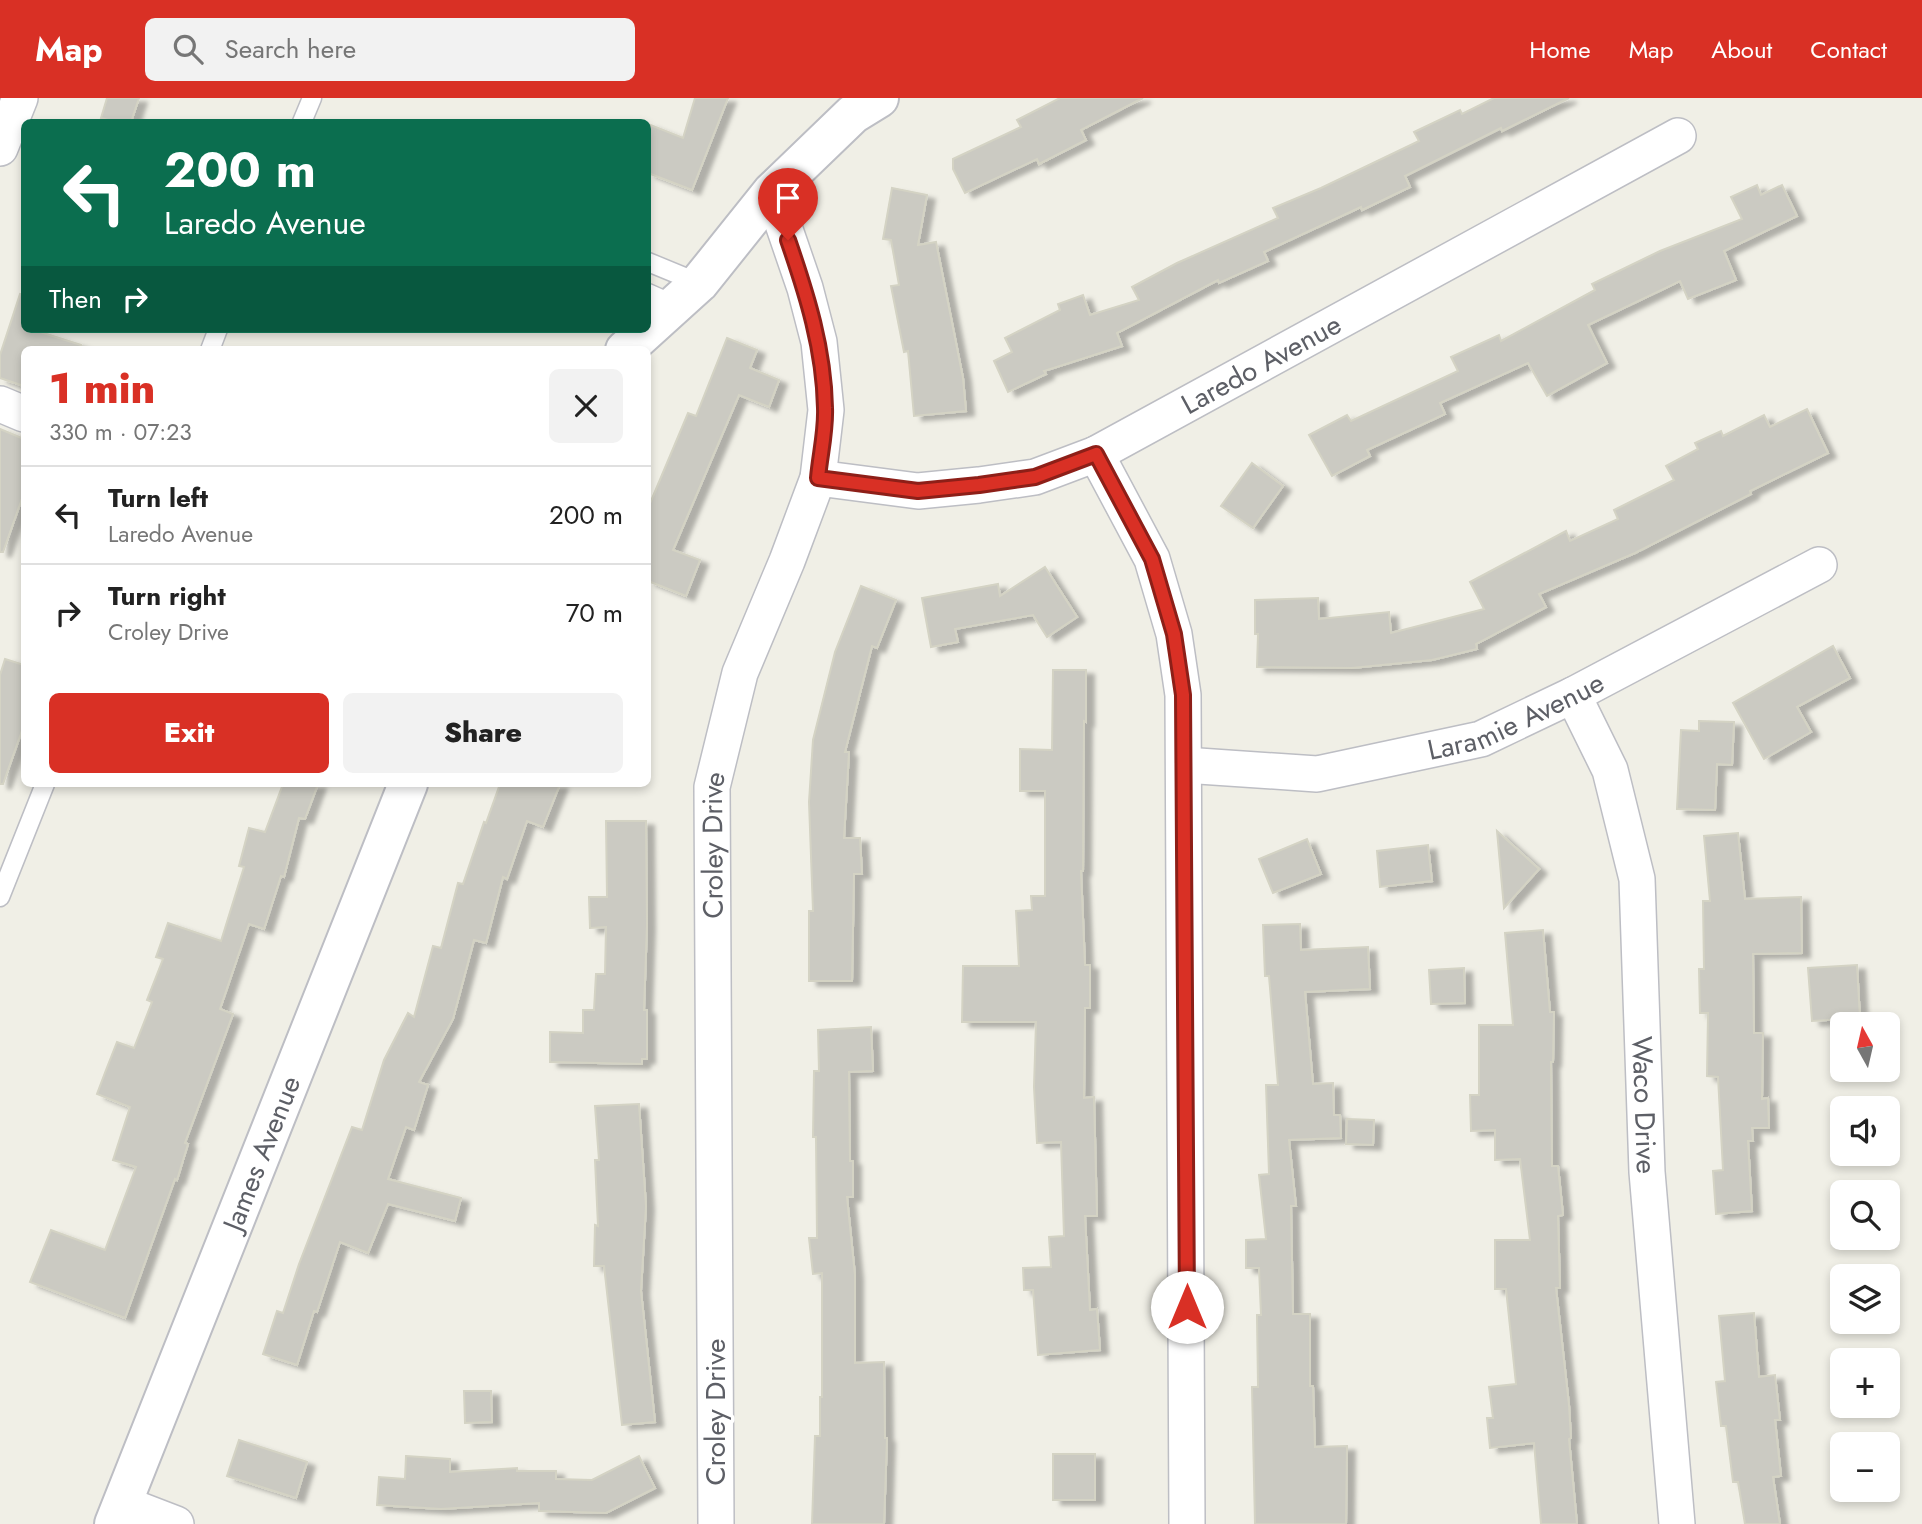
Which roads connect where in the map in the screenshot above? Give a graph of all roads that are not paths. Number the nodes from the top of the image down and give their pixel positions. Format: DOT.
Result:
graph roads {
  1 [pos="20,98"];
  2 [pos="312,98"];
  3 [pos="878,98"];
  4 [pos="303,119"];
  5 [pos="1678,136"];
  6 [pos="0,148"];
  7 [pos="772,192"];
  8 [pos="651,266"];
  9 [pos="674,294"];
  10 [pos="651,320"];
  11 [pos="0,404"];
  12 [pos="21,413"];
  13 [pos="1096,454"];
  14 [pos="818,478"];
  15 [pos="1819,565"];
  16 [pos="1573,695"];
  17 [pos="1184,765"];
  18 [pos="44,787"];
  19 [pos="407,787"];
  20 [pos="0,897"];
  21 [pos="119,1514"];
  22 [pos="176,1524"];
  23 [pos="716,1524"];
  24 [pos="1187,1524"];
  25 [pos="1677,1524"];
  1 -- 6 [label="street"];
  2 -- 4 [label="lane"];
  3 -- 7 [label="street"];
  5 -- 13 [label="street, Laredo Avenue"];
  7 -- 9 [label="street"];
  7 -- 14 [label="street, Croley Drive"];
  8 -- 9 [label="lane"];
  9 -- 10 [label="street"];
  11 -- 12 [label="street"];
  13 -- 14 [label="street, Laredo Avenue"];
  13 -- 17 [label="street"];
  14 -- 23 [label="street, Croley Drive"];
  15 -- 16 [label="street, Laramie Avenue"];
  16 -- 17 [label="street, Laramie Avenue"];
  16 -- 25 [label="street, Waco Drive"];
  17 -- 24 [label="street"];
  18 -- 20 [label="lane"];
  19 -- 21 [label="street, James Avenue"];
  21 -- 22 [label="street"];
}
